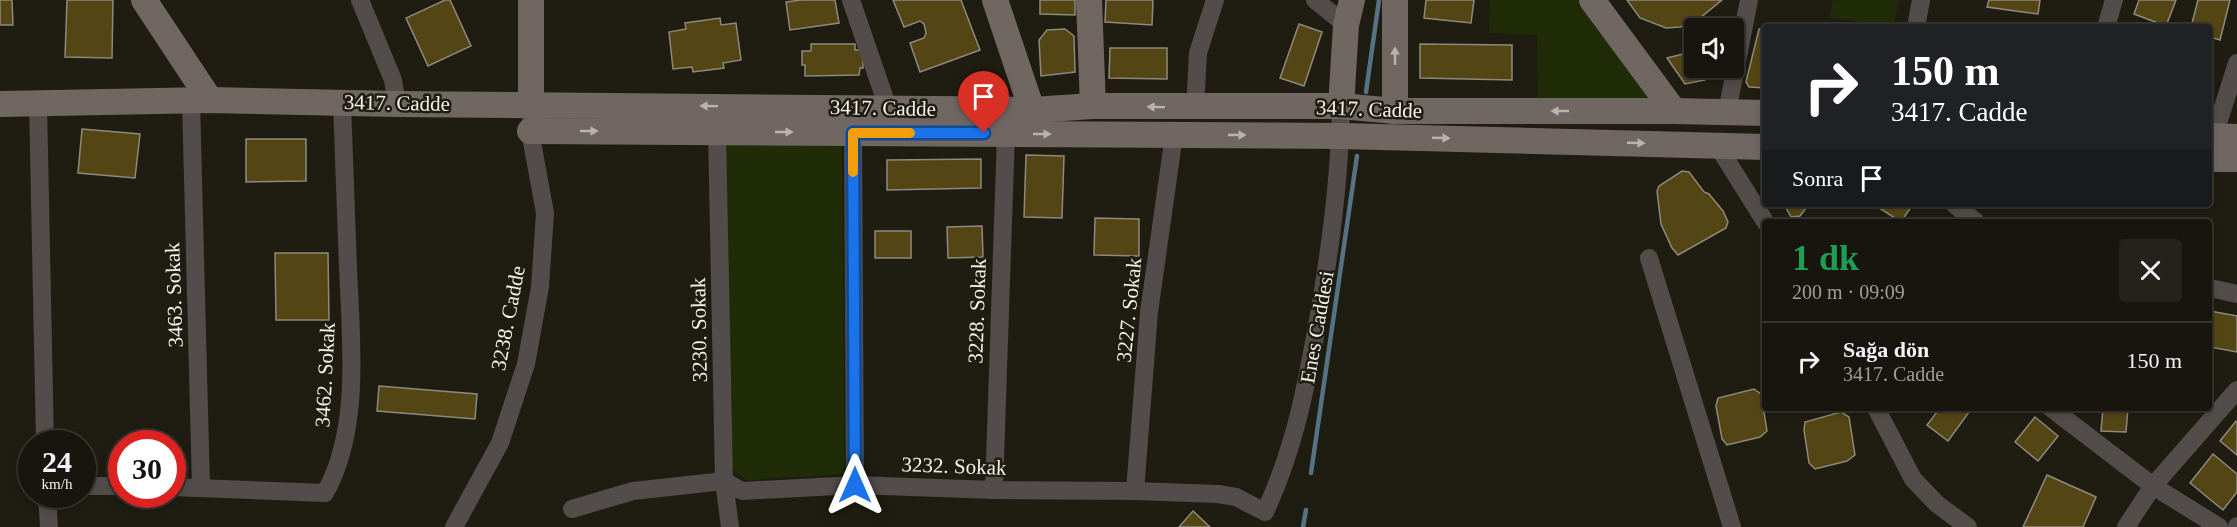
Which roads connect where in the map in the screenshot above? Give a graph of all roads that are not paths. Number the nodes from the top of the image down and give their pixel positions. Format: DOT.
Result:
graph roads {
  1 [pos="144,0"];
  2 [pos="360,0"];
  3 [pos="531,0"];
  4 [pos="851,0"];
  5 [pos="1089,0"];
  6 [pos="1215,0"];
  7 [pos="1315,0"];
  8 [pos="1352,0"];
  9 [pos="1395,0"];
  10 [pos="1592,0"];
  11 [pos="1749,0"];
  12 [pos="1921,0"];
  13 [pos="2114,0"];
  14 [pos="998,2"];
  15 [pos="1917,24"];
  16 [pos="2107,24"];
  17 [pos="1346,25"];
  18 [pos="2237,63"];
  19 [pos="201,101"];
  20 [pos="38,102"];
  21 [pos="342,103"];
  22 [pos="0,104"];
  23 [pos="397,104"];
  24 [pos="531,104"];
  25 [pos="1094,106"];
  26 [pos="1341,106"];
  27 [pos="888,108"];
  28 [pos="1195,108"];
  29 [pos="1032,110"];
  30 [pos="1395,111"];
  31 [pos="1674,111"];
  32 [pos="1727,112"];
  33 [pos="1762,113"];
  34 [pos="530,131"];
  35 [pos="717,132"];
  36 [pos="853,133"];
  37 [pos="1006,134"];
  38 [pos="1174,135"];
  39 [pos="1341,135"];
  40 [pos="1395,137"];
  41 [pos="2218,142"];
  42 [pos="1717,145"];
  43 [pos="1762,147"];
  44 [pos="2237,159"];
  45 [pos="1958,207"];
  46 [pos="1763,219"];
  47 [pos="1972,219"];
  48 [pos="1649,258"];
  49 [pos="2212,288"];
  50 [pos="2237,294"];
  51 [pos="2237,390"];
  52 [pos="1878,411"];
  53 [pos="2055,411"];
  54 [pos="45,430"];
  55 [pos="724,481"];
  56 [pos="855,485"];
  57 [pos="2152,486"];
  58 [pos="186,487"];
  59 [pos="201,488"];
  60 [pos="994,490"];
  61 [pos="1135,491"];
  62 [pos="48,508"];
  63 [pos="572,509"];
  64 [pos="1266,512"];
  65 [pos="49,527"];
  66 [pos="454,527"];
  67 [pos="730,527"];
  68 [pos="1732,527"];
  69 [pos="1968,527"];
  70 [pos="2126,527"];
  71 [pos="2219,527"];
  1 -- 19 [label="street"];
  2 -- 23 [label="street"];
  3 -- 24 [label="street"];
  4 -- 27 [label="street"];
  5 -- 25 [label="street"];
  6 -- 28 [label="street"];
  7 -- 17 [label="street"];
  8 -- 17 [label="street"];
  30 -- 9 [label="street, one-way"];
  10 -- 31 [label="street"];
  11 -- 32 [label="street"];
  12 -- 15 [label="street"];
  13 -- 16 [label="street"];
  14 -- 29 [label="street"];
  17 -- 26 [label="street"];
  18 -- 41 [label="street"];
  19 -- 20 [label="street, 3417. Cadde"];
  19 -- 21 [label="street, 3417. Cadde"];
  19 -- 59 [label="street, 3463. Sokak"];
  20 -- 22 [label="street, 3417. Cadde"];
  20 -- 54 [label="street"];
  21 -- 23 [label="street, 3417. Cadde"];
  21 -- 59 [label="street, 3462. Sokak"];
  23 -- 24 [label="street, 3417. Cadde"];
  27 -- 24 [label="street, 3417. Cadde, one-way"];
  24 -- 34 [label="street, 3238. Cadde"];
  28 -- 25 [label="street, 3417. Cadde, one-way"];
  25 -- 29 [label="street, 3417. Cadde"];
  26 -- 28 [label="street, 3417. Cadde"];
  26 -- 30 [label="street, 3417. Cadde"];
  26 -- 39 [label="street, Enes Caddesi"];
  27 -- 29 [label="street, 3417. Cadde"];
  31 -- 30 [label="street, 3417. Cadde, one-way"];
  30 -- 40 [label="street"];
  31 -- 32 [label="street, 3417. Cadde"];
  32 -- 33 [label="street, 3417. Cadde"];
  34 -- 35 [label="street, 3417. Cadde, one-way"];
  34 -- 66 [label="street, 3238. Cadde"];
  35 -- 36 [label="street, 3417. Cadde, one-way"];
  35 -- 55 [label="street, 3230. Sokak"];
  36 -- 37 [label="street, 3417. Cadde"];
  36 -- 56 [label="street"];
  37 -- 38 [label="street, 3417. Cadde, one-way"];
  37 -- 60 [label="street, 3228. Sokak"];
  38 -- 39 [label="street, 3417. Cadde, one-way"];
  38 -- 61 [label="street, 3227. Sokak"];
  39 -- 40 [label="street, 3417. Cadde"];
  39 -- 64 [label="street, Enes Caddesi"];
  40 -- 42 [label="street, 3417. Cadde, one-way"];
  41 -- 44 [label="street"];
  42 -- 43 [label="street, 3417. Cadde"];
  42 -- 46 [label="street"];
  45 -- 47 [label="street"];
  48 -- 68 [label="street"];
  49 -- 50 [label="street"];
  51 -- 57 [label="street"];
  52 -- 69 [label="street"];
  53 -- 57 [label="street"];
  55 -- 56 [label="street, 3232. Sokak"];
  55 -- 63 [label="street, 3232. Sokak"];
  55 -- 67 [label="street, 3230. Sokak"];
  56 -- 60 [label="street, 3232. Sokak"];
  57 -- 70 [label="street"];
  57 -- 71 [label="street"];
  58 -- 59 [label="street, 3462. Sokak"];
  60 -- 61 [label="street, 3232. Sokak"];
  61 -- 64 [label="street, 3232. Sokak"];
  62 -- 65 [label="street"];
}
